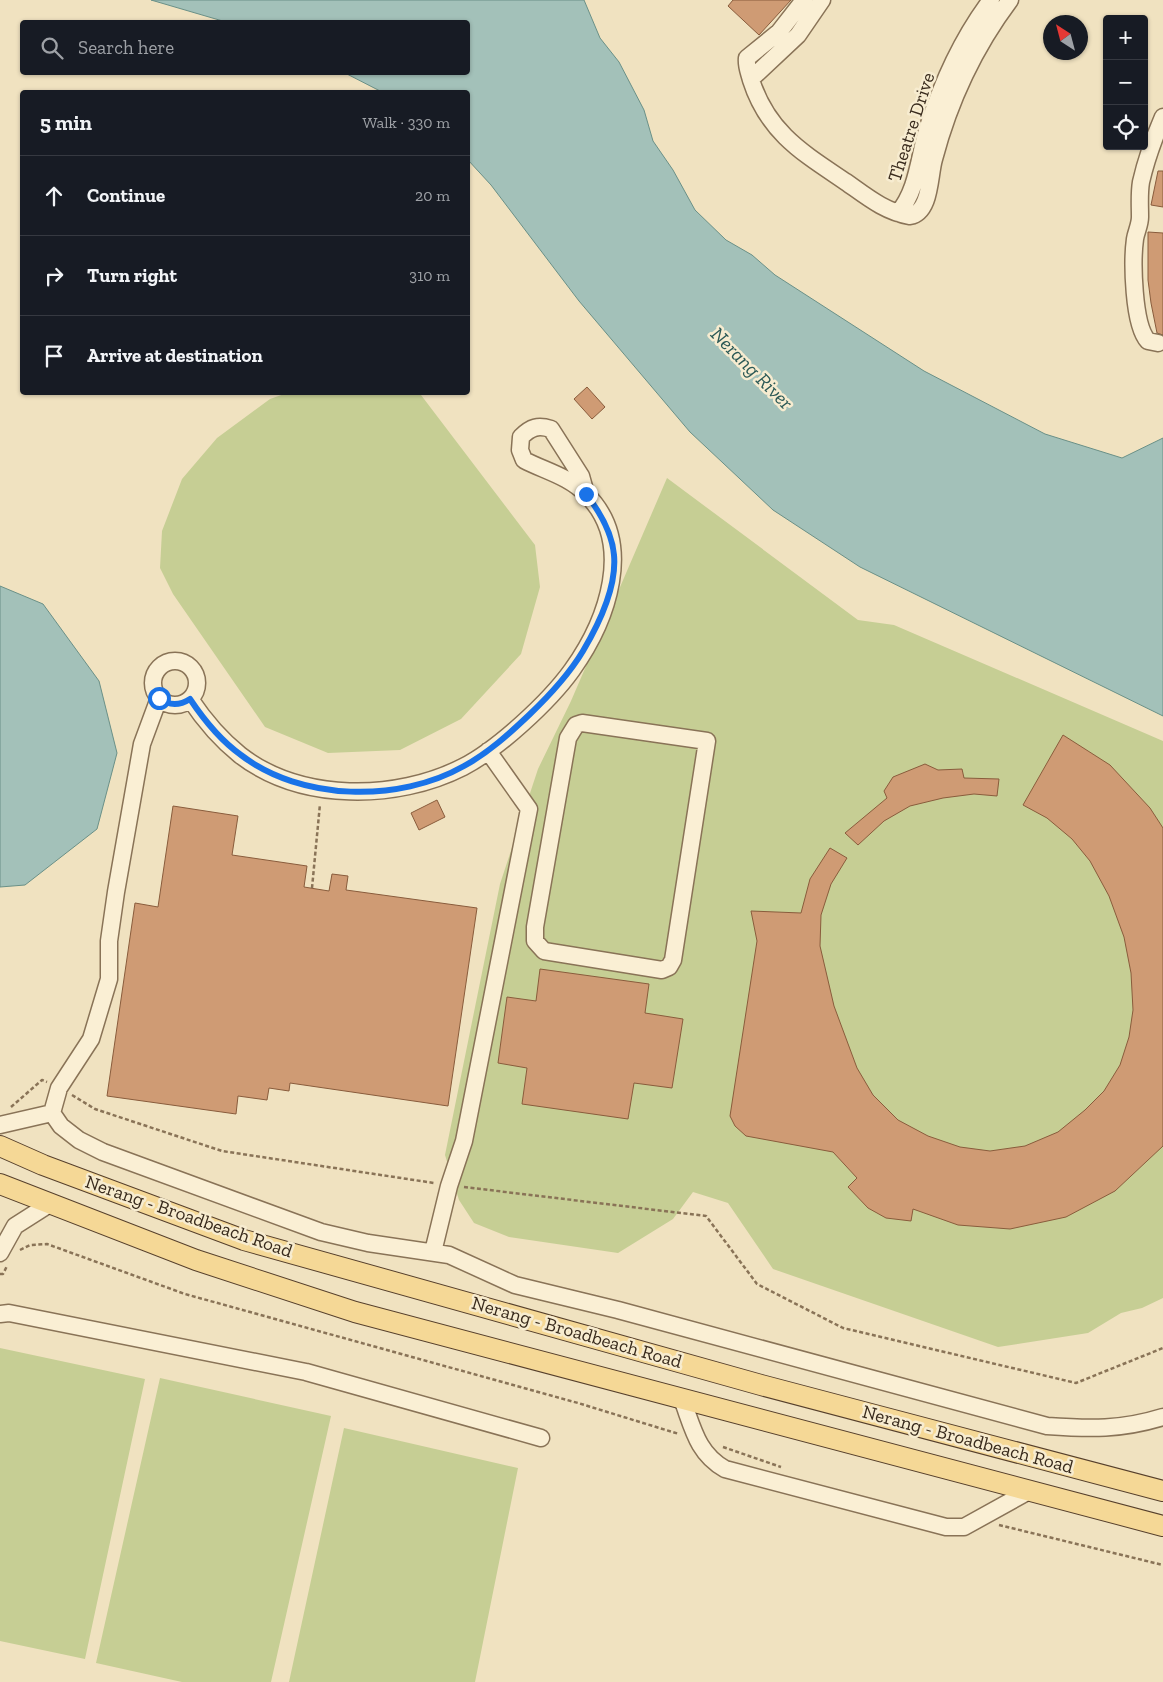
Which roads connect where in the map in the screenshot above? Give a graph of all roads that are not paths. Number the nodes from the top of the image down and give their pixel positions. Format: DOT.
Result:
graph roads {
  1 [pos="804,0"];
  2 [pos="822,0"];
  3 [pos="991,0"];
  4 [pos="1010,0"];
  5 [pos="792,30"];
  6 [pos="980,31"];
  7 [pos="1163,117"];
  8 [pos="1158,343"];
  9 [pos="586,494"];
  10 [pos="159,698"];
  11 [pos="190,699"];
  12 [pos="488,751"];
  13 [pos="529,809"];
  14 [pos="556,815"];
  15 [pos="52,1113"];
  16 [pos="0,1125"];
  17 [pos="0,1146"];
  18 [pos="0,1184"];
  19 [pos="48,1205"];
  20 [pos="432,1252"];
  21 [pos="8,1255"];
  22 [pos="3,1310"];
  23 [pos="682,1399"];
  24 [pos="1163,1417"];
  25 [pos="541,1438"];
  26 [pos="1163,1491"];
  27 [pos="1029,1492"];
  28 [pos="1163,1526"];
  1 -- 5 [label="street, Theatre Drive"];
  2 -- 5 [label="street, Theatre Drive"];
  3 -- 6 [label="street, Theatre Drive"];
  4 -- 6 [label="street, Theatre Drive"];
  5 -- 6 [label="street, Theatre Drive"];
  7 -- 8 [label="street"];
  9 -- 9 [label="street"];
  9 -- 12 [label="street"];
  10 -- 11 [label="street"];
  10 -- 11 [label="street"];
  10 -- 15 [label="street"];
  11 -- 12 [label="street"];
  12 -- 13 [label="street"];
  13 -- 14 [label="street"];
  13 -- 20 [label="street"];
  14 -- 14 [label="street"];
  15 -- 16 [label="street"];
  15 -- 20 [label="street"];
  17 -- 26 [label="main road, Nerang - Broadbeach Road"];
  18 -- 19 [label="main road, Nerang - Broadbeach Road"];
  19 -- 21 [label="street"];
  19 -- 23 [label="main road, Nerang - Broadbeach Road"];
  20 -- 24 [label="street"];
  22 -- 25 [label="street"];
  23 -- 27 [label="main road, Nerang - Broadbeach Road"];
  23 -- 27 [label="street"];
  27 -- 28 [label="main road, Nerang - Broadbeach Road"];
}
